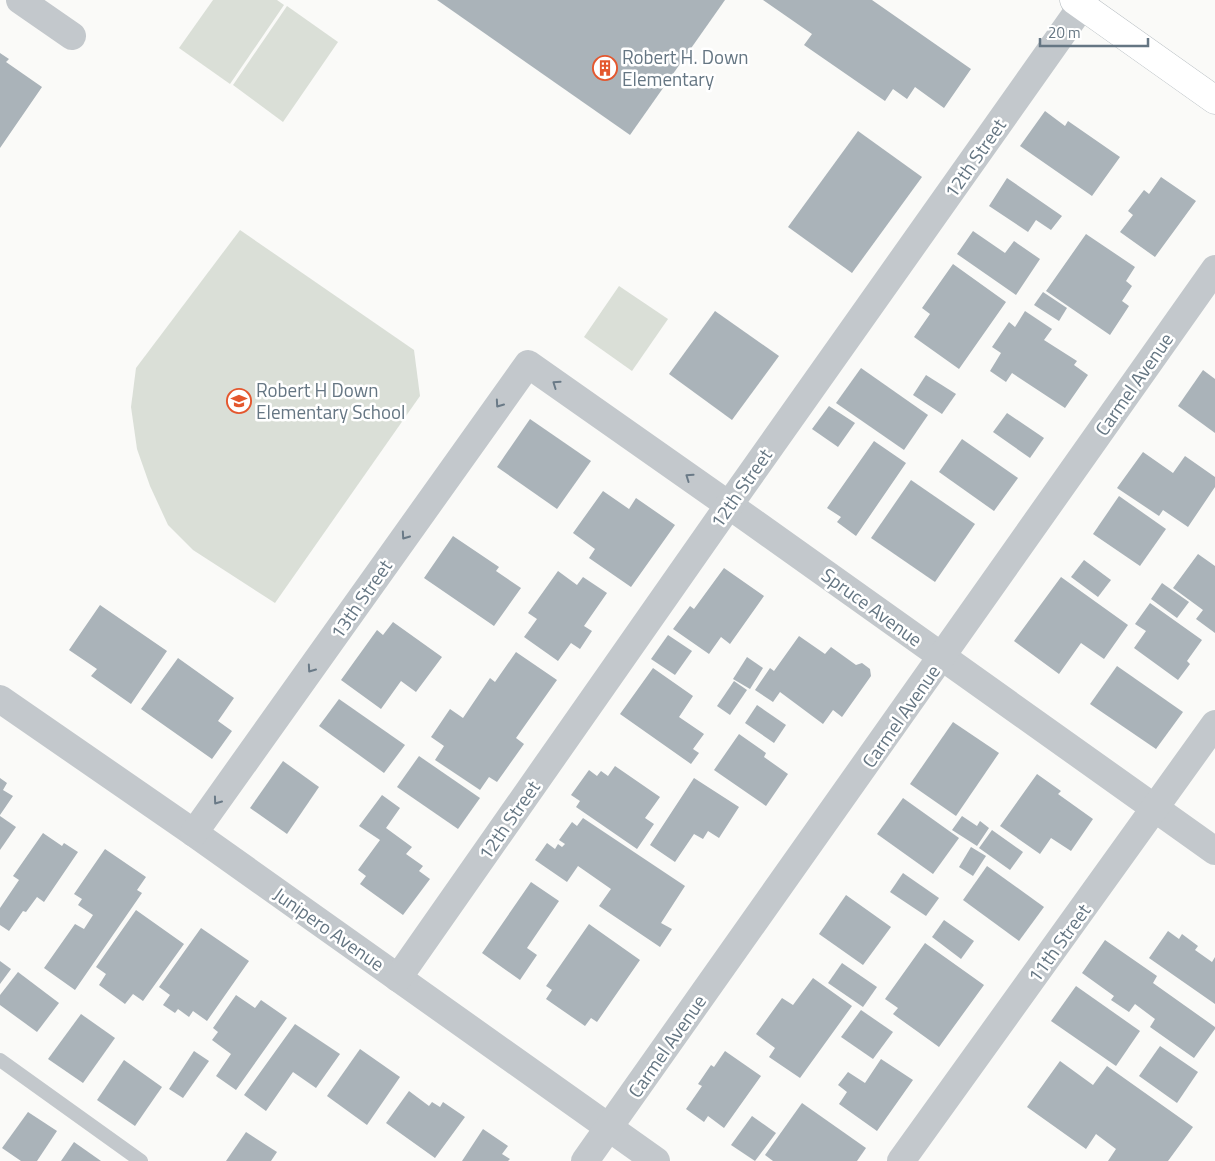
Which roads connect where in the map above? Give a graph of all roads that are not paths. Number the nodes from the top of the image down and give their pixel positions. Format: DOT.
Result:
graph roads {
  1 [pos="20,0"];
  2 [pos="1081,2"];
  3 [pos="72,36"];
  4 [pos="1215,100"];
  5 [pos="1215,269"];
  6 [pos="528,364"];
  7 [pos="729,505"];
  8 [pos="942,658"];
  9 [pos="0,699"];
  10 [pos="1215,724"];
  11 [pos="1155,809"];
  12 [pos="194,833"];
  13 [pos="1215,851"];
  14 [pos="398,978"];
  15 [pos="0,1060"];
  16 [pos="609,1128"];
  17 [pos="141,1161"];
  18 [pos="585,1161"];
  19 [pos="656,1161"];
  20 [pos="901,1161"];
  1 -- 3 [label="street"];
  2 -- 4 [label="main road"];
  2 -- 7 [label="street, 12th Street"];
  5 -- 8 [label="street, Carmel Avenue"];
  7 -- 6 [label="street, Spruce Avenue, one-way"];
  6 -- 12 [label="street, 13th Street, one-way"];
  7 -- 8 [label="street, Spruce Avenue"];
  7 -- 14 [label="street, 12th Street"];
  8 -- 11 [label="street, Spruce Avenue"];
  8 -- 16 [label="street, Carmel Avenue"];
  9 -- 12 [label="street, Junipero Avenue"];
  10 -- 11 [label="street, 11th Street"];
  11 -- 13 [label="street, Spruce Avenue"];
  11 -- 20 [label="street, 11th Street"];
  12 -- 14 [label="street, Junipero Avenue"];
  14 -- 16 [label="street, Junipero Avenue"];
  15 -- 17 [label="lane"];
  16 -- 18 [label="street, Carmel Avenue"];
  16 -- 19 [label="street, Junipero Avenue"];
}
